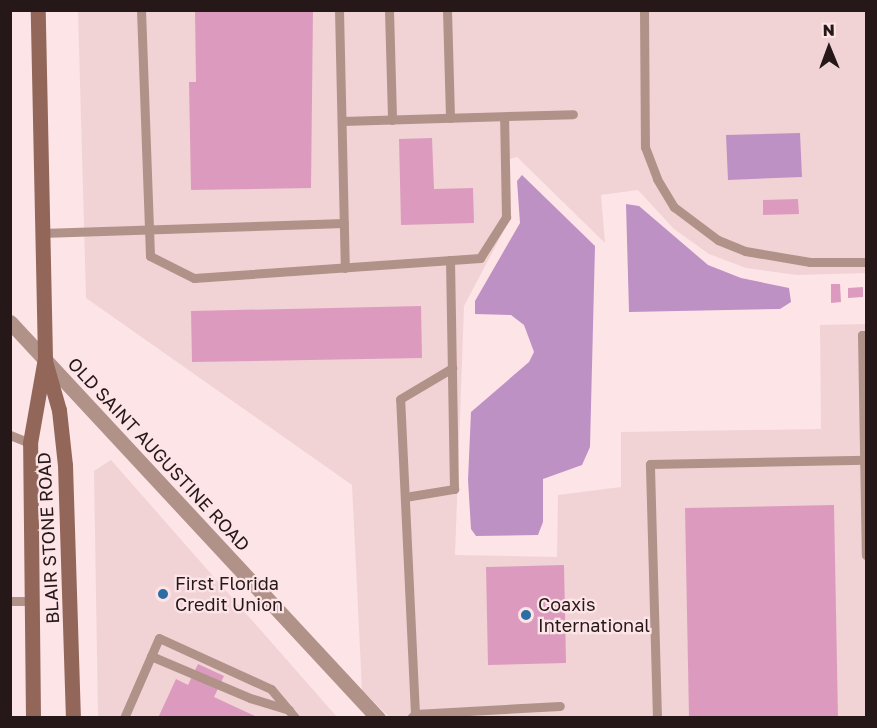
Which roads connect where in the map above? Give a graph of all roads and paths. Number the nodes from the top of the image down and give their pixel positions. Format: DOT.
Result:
graph roads {
  1 [pos="38,10"];
  2 [pos="141,10"];
  3 [pos="339,10"];
  4 [pos="389,10"];
  5 [pos="447,10"];
  6 [pos="644,10"];
  7 [pos="573,114"];
  8 [pos="504,117"];
  9 [pos="450,118"];
  10 [pos="392,120"];
  11 [pos="342,121"];
  12 [pos="344,223"];
  13 [pos="149,229"];
  14 [pos="42,233"];
  15 [pos="450,260"];
  16 [pos="867,262"];
  17 [pos="345,268"];
  18 [pos="10,321"];
  19 [pos="867,335"];
  20 [pos="45,358"];
  21 [pos="452,368"];
  22 [pos="10,435"];
  23 [pos="30,443"];
  24 [pos="865,460"];
  25 [pos="405,497"];
  26 [pos="867,555"];
  27 [pos="10,601"];
  28 [pos="30,601"];
  29 [pos="151,656"];
  30 [pos="560,706"];
  31 [pos="292,714"];
  32 [pos="413,716"];
  33 [pos="33,717"];
  34 [pos="73,717"];
  35 [pos="124,717"];
  36 [pos="378,717"];
  37 [pos="657,717"];
  1 -- 14 [label="main road, BLAIR STONE ROAD"];
  2 -- 13 [label="lane"];
  3 -- 11 [label="lane"];
  4 -- 10 [label="lane"];
  5 -- 9 [label="lane"];
  6 -- 16 [label="lane"];
  7 -- 8 [label="lane"];
  8 -- 9 [label="lane"];
  8 -- 15 [label="lane"];
  9 -- 10 [label="lane"];
  10 -- 11 [label="lane"];
  11 -- 12 [label="lane"];
  12 -- 13 [label="lane"];
  12 -- 17 [label="lane"];
  13 -- 14 [label="lane"];
  13 -- 17 [label="lane"];
  14 -- 20 [label="main road, BLAIR STONE ROAD"];
  15 -- 17 [label="lane"];
  15 -- 21 [label="lane"];
  18 -- 20 [label="street, OLD SAINT AUGUSTINE ROAD"];
  19 -- 24 [label="lane"];
  20 -- 23 [label="main road, BLAIR STONE ROAD"];
  20 -- 34 [label="main road, BLAIR STONE ROAD"];
  20 -- 36 [label="street, OLD SAINT AUGUSTINE ROAD"];
  21 -- 25 [label="lane"];
  21 -- 25 [label="lane"];
  22 -- 23 [label="lane"];
  23 -- 28 [label="main road, BLAIR STONE ROAD"];
  24 -- 26 [label="lane"];
  24 -- 37 [label="lane"];
  25 -- 32 [label="lane"];
  27 -- 28 [label="lane"];
  28 -- 33 [label="main road, BLAIR STONE ROAD"];
  29 -- 31 [label="lane"];
  29 -- 31 [label="lane"];
  29 -- 35 [label="lane"];
  30 -- 32 [label="lane"];
}
